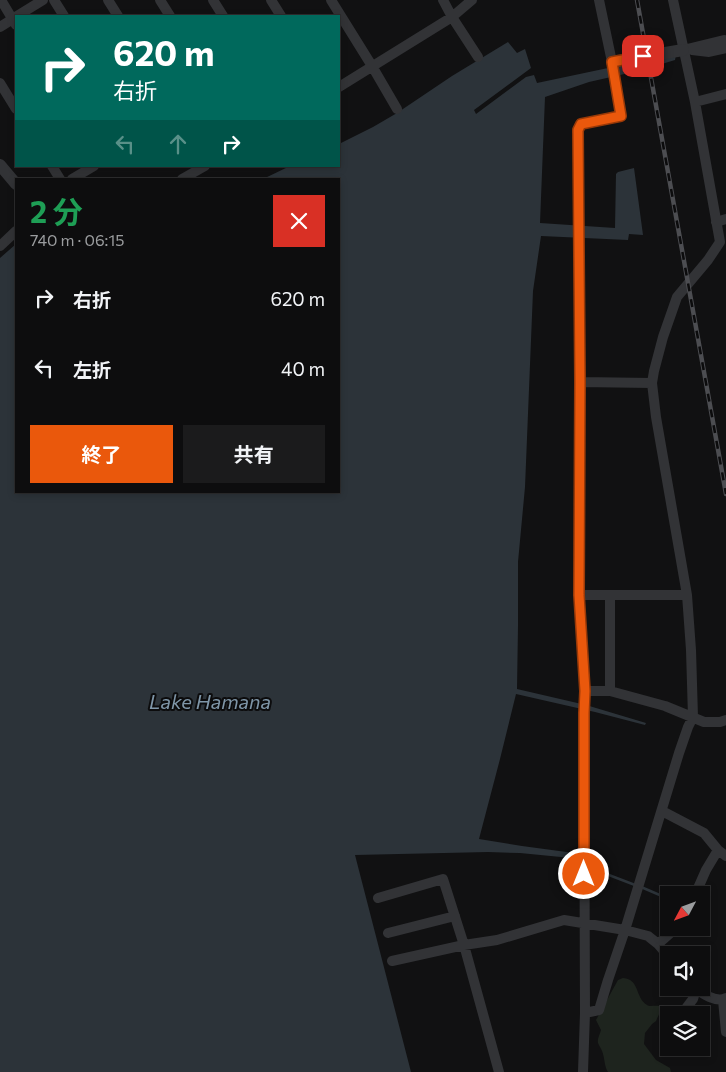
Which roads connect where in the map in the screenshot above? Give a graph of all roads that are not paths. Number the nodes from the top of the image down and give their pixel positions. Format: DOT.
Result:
graph roads {
  1 [pos="1,0"];
  2 [pos="43,0"];
  3 [pos="54,0"];
  4 [pos="108,0"];
  5 [pos="160,0"];
  6 [pos="213,0"];
  7 [pos="271,0"];
  8 [pos="331,0"];
  9 [pos="443,0"];
  10 [pos="472,0"];
  11 [pos="599,0"];
  12 [pos="673,0"];
  13 [pos="21,15"];
  14 [pos="63,15"];
  15 [pos="117,15"];
  16 [pos="169,15"];
  17 [pos="222,15"];
  18 [pos="280,15"];
  19 [pos="338,15"];
  20 [pos="452,17"];
  21 [pos="15,19"];
  22 [pos="341,21"];
  23 [pos="0,27"];
  24 [pos="726,42"];
  25 [pos="726,48"];
  26 [pos="683,50"];
  27 [pos="478,57"];
  28 [pos="612,62"];
  29 [pos="372,66"];
  30 [pos="0,83"];
  31 [pos="340,86"];
  32 [pos="726,94"];
  33 [pos="695,102"];
  34 [pos="15,107"];
  35 [pos="397,109"];
  36 [pos="0,165"];
  37 [pos="53,167"];
  38 [pos="92,167"];
  39 [pos="203,167"];
  40 [pos="59,178"];
  41 [pos="74,178"];
  42 [pos="184,178"];
  43 [pos="15,183"];
  44 [pos="721,220"];
  45 [pos="15,232"];
  46 [pos="1,242"];
  47 [pos="580,382"];
  48 [pos="652,383"];
  49 [pos="579,595"];
  50 [pos="610,596"];
  51 [pos="687,596"];
  52 [pos="585,691"];
  53 [pos="610,691"];
  54 [pos="692,718"];
  55 [pos="726,720"];
  56 [pos="662,811"];
  57 [pos="722,853"];
  58 [pos="699,886"];
  59 [pos="378,898"];
  60 [pos="455,916"];
  61 [pos="584,923"];
  62 [pos="626,930"];
  63 [pos="388,933"];
  64 [pos="667,936"];
  65 [pos="658,944"];
  66 [pos="464,945"];
  67 [pos="660,946"];
  68 [pos="392,961"];
  69 [pos="707,996"];
  70 [pos="724,999"];
  71 [pos="585,1013"];
  72 [pos="726,1032"];
  73 [pos="499,1072"];
  74 [pos="583,1072"];
  1 -- 21 [label="street"];
  2 -- 13 [label="street"];
  3 -- 14 [label="street"];
  4 -- 15 [label="street"];
  5 -- 16 [label="street"];
  6 -- 17 [label="street"];
  7 -- 18 [label="street"];
  8 -- 19 [label="street"];
  9 -- 20 [label="street"];
  10 -- 20 [label="street"];
  11 -- 28 [label="street"];
  12 -- 26 [label="street"];
  20 -- 27 [label="street"];
  20 -- 29 [label="street"];
  21 -- 23 [label="street"];
  22 -- 29 [label="street"];
  24 -- 26 [label="street"];
  25 -- 26 [label="street"];
  26 -- 28 [label="street"];
  26 -- 33 [label="street"];
  28 -- 47 [label="street"];
  29 -- 31 [label="street"];
  29 -- 35 [label="street"];
  30 -- 34 [label="street"];
  32 -- 33 [label="street"];
  33 -- 44 [label="street"];
  36 -- 43 [label="street"];
  37 -- 40 [label="street"];
  38 -- 41 [label="street"];
  39 -- 42 [label="street"];
  44 -- 48 [label="street"];
  45 -- 46 [label="street"];
  47 -- 48 [label="street"];
  47 -- 49 [label="street"];
  48 -- 51 [label="street"];
  49 -- 50 [label="street"];
  49 -- 52 [label="street"];
  50 -- 51 [label="street"];
  50 -- 53 [label="street"];
  51 -- 54 [label="street"];
  52 -- 53 [label="street"];
  52 -- 61 [label="street"];
  53 -- 54 [label="street"];
  54 -- 55 [label="street"];
  54 -- 56 [label="street"];
  56 -- 57 [label="street"];
  56 -- 62 [label="street"];
  57 -- 58 [label="street"];
  59 -- 60 [label="street"];
  60 -- 63 [label="street"];
  60 -- 66 [label="street"];
  61 -- 62 [label="street"];
  61 -- 66 [label="street"];
  61 -- 71 [label="street"];
  62 -- 65 [label="street"];
  62 -- 71 [label="street"];
  64 -- 65 [label="street"];
  65 -- 67 [label="street"];
  66 -- 68 [label="street"];
  66 -- 73 [label="street"];
  69 -- 70 [label="street"];
  70 -- 72 [label="street"];
  71 -- 74 [label="street"];
}
